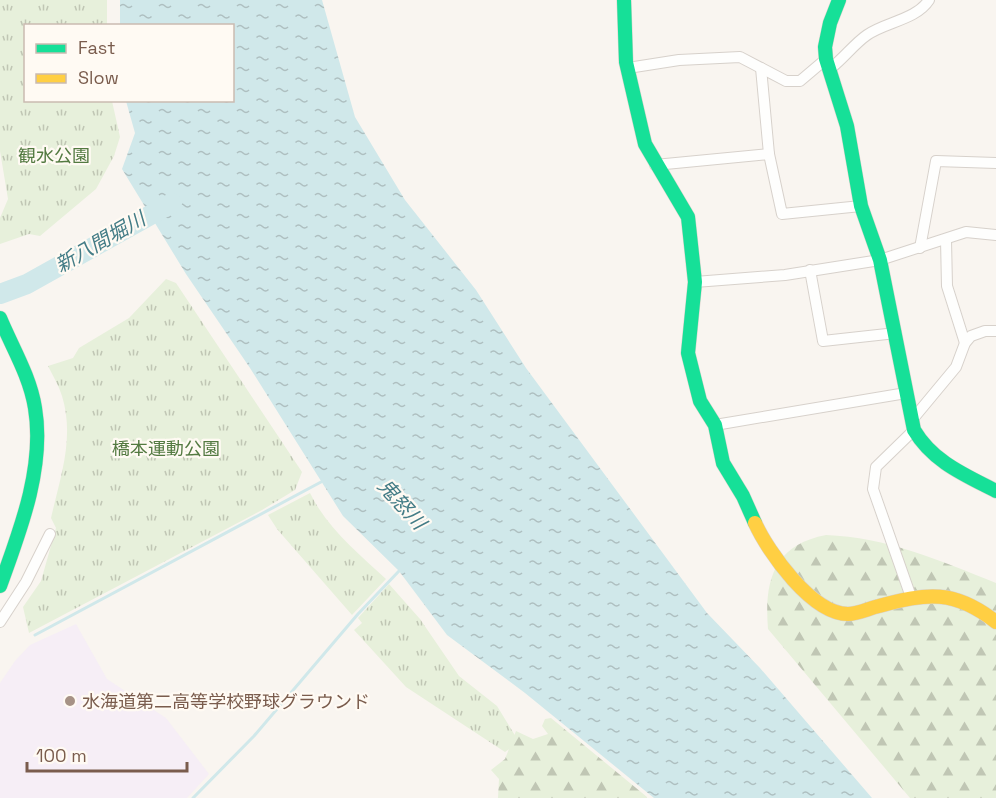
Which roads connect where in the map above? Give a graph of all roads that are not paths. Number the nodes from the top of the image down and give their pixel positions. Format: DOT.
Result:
graph roads {
  1 [pos="624,0"];
  2 [pos="839,0"];
  3 [pos="929,0"];
  4 [pos="829,63"];
  5 [pos="628,68"];
  6 [pos="761,68"];
  7 [pos="769,154"];
  8 [pos="996,163"];
  9 [pos="655,165"];
  10 [pos="861,206"];
  11 [pos="996,236"];
  12 [pos="946,240"];
  13 [pos="920,248"];
  14 [pos="880,260"];
  15 [pos="810,270"];
  16 [pos="695,282"];
  17 [pos="0,318"];
  18 [pos="996,331"];
  19 [pos="896,333"];
  20 [pos="965,343"];
  21 [pos="906,393"];
  22 [pos="715,425"];
  23 [pos="913,425"];
  24 [pos="996,492"];
  25 [pos="50,534"];
  26 [pos="0,586"];
  27 [pos="911,597"];
  28 [pos="0,622"];
  29 [pos="996,622"];
  1 -- 5 [label="street"];
  2 -- 4 [label="street"];
  3 -- 4 [label="street"];
  4 -- 6 [label="street"];
  4 -- 10 [label="street"];
  5 -- 6 [label="street"];
  5 -- 9 [label="street"];
  6 -- 7 [label="street"];
  7 -- 9 [label="street"];
  7 -- 10 [label="street"];
  8 -- 13 [label="street"];
  9 -- 16 [label="street"];
  10 -- 14 [label="street"];
  11 -- 12 [label="street"];
  12 -- 13 [label="street"];
  12 -- 20 [label="street"];
  13 -- 14 [label="street"];
  14 -- 15 [label="street"];
  14 -- 19 [label="street"];
  15 -- 16 [label="street"];
  15 -- 19 [label="street"];
  16 -- 22 [label="street"];
  17 -- 26 [label="street"];
  18 -- 20 [label="street"];
  19 -- 21 [label="street"];
  20 -- 23 [label="street"];
  21 -- 22 [label="street"];
  21 -- 23 [label="street"];
  22 -- 27 [label="street"];
  23 -- 24 [label="street"];
  23 -- 27 [label="street"];
  25 -- 28 [label="street"];
  27 -- 29 [label="street"];
}
